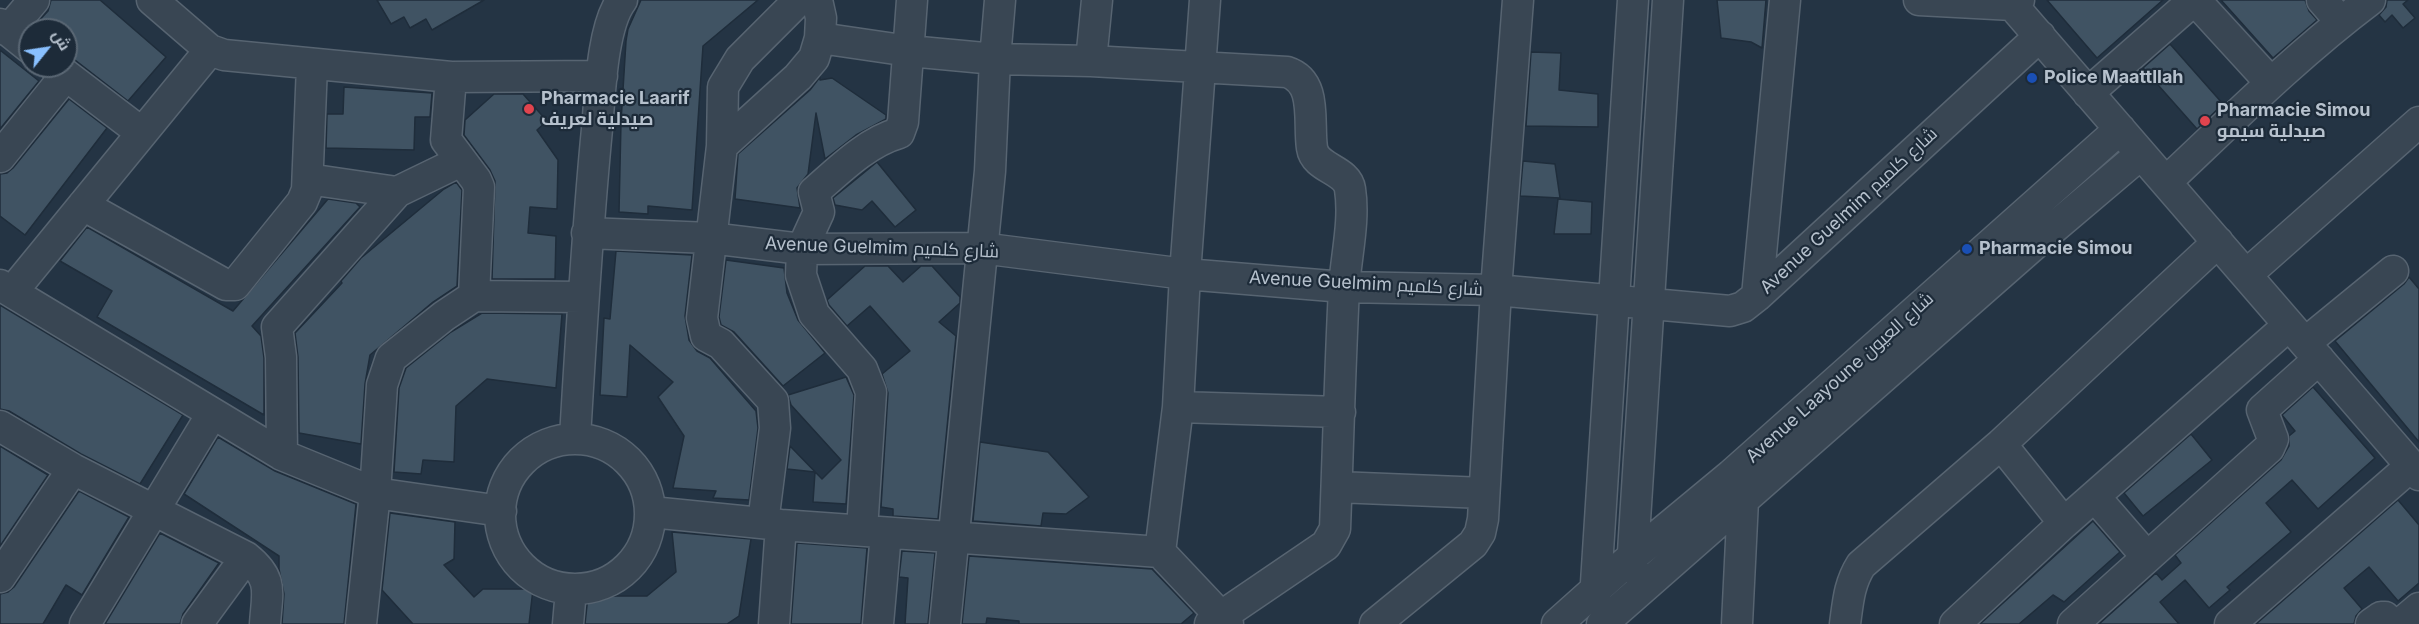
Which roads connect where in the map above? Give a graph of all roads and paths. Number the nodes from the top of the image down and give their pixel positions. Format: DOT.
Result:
graph roads {
  1 [pos="34,0"];
  2 [pos="622,0"];
  3 [pos="799,0"];
  4 [pos="817,0"];
  5 [pos="912,0"];
  6 [pos="1000,0"];
  7 [pos="1097,0"];
  8 [pos="1205,0"];
  9 [pos="1518,0"];
  10 [pos="1633,0"];
  11 [pos="1668,0"];
  12 [pos="1785,0"];
  13 [pos="1919,0"];
  14 [pos="2195,0"];
  15 [pos="2322,0"];
  16 [pos="2370,0"];
  17 [pos="159,2"];
  18 [pos="2013,2"];
  19 [pos="2341,22"];
  20 [pos="13,34"];
  21 [pos="2040,36"];
  22 [pos="820,38"];
  23 [pos="210,50"];
  24 [pos="909,51"];
  25 [pos="995,59"];
  26 [pos="1090,61"];
  27 [pos="312,65"];
  28 [pos="1200,68"];
  29 [pos="602,76"];
  30 [pos="451,77"];
  31 [pos="55,78"];
  32 [pos="69,78"];
  33 [pos="2271,83"];
  34 [pos="2088,93"];
  35 [pos="2419,122"];
  36 [pos="2120,129"];
  37 [pos="142,133"];
  38 [pos="722,146"];
  39 [pos="2141,154"];
  40 [pos="0,157"];
  41 [pos="461,161"];
  42 [pos="308,179"];
  43 [pos="2166,182"];
  44 [pos="397,192"];
  45 [pos="83,205"];
  46 [pos="587,233"];
  47 [pos="710,238"];
  48 [pos="2218,242"];
  49 [pos="981,248"];
  50 [pos="802,249"];
  51 [pos="2393,271"];
  52 [pos="1185,274"];
  53 [pos="2246,274"];
  54 [pos="1344,287"];
  55 [pos="6,289"];
  56 [pos="1496,290"];
  57 [pos="474,296"];
  58 [pos="1758,296"];
  59 [pos="583,297"];
  60 [pos="1613,302"];
  61 [pos="1648,304"];
  62 [pos="2304,343"];
  63 [pos="1179,407"];
  64 [pos="1340,412"];
  65 [pos="212,414"];
  66 [pos="0,426"];
  67 [pos="576,438"];
  68 [pos="2001,444"];
  69 [pos="282,456"];
  70 [pos="73,469"];
  71 [pos="2415,471"];
  72 [pos="1337,487"];
  73 [pos="1737,487"];
  74 [pos="375,493"];
  75 [pos="1484,493"];
  76 [pos="2095,497"];
  77 [pos="153,510"];
  78 [pos="501,511"];
  79 [pos="651,512"];
  80 [pos="2064,523"];
  81 [pos="772,524"];
  82 [pos="874,531"];
  83 [pos="955,537"];
  84 [pos="1160,552"];
  85 [pos="246,557"];
  86 [pos="1632,557"];
  87 [pos="2147,557"];
  88 [pos="0,577"];
  89 [pos="1595,589"];
  90 [pos="572,590"];
  91 [pos="1637,594"];
  92 [pos="2419,608"];
  93 [pos="1219,621"];
  94 [pos="85,624"];
  95 [pos="197,624"];
  96 [pos="265,624"];
  97 [pos="361,624"];
  98 [pos="568,624"];
  99 [pos="774,624"];
  100 [pos="878,624"];
  101 [pos="945,624"];
  102 [pos="1376,624"];
  103 [pos="1557,624"];
  104 [pos="1601,624"];
  105 [pos="1737,624"];
  106 [pos="1845,624"];
  107 [pos="1955,624"];
  108 [pos="2073,624"];
  109 [pos="2230,624"];
  110 [pos="2372,624"];
  111 [pos="2391,624"];
  112 [pos="2400,624"];
  1 -- 20 [label="street"];
  2 -- 29 [label="street"];
  3 -- 38 [label="street"];
  4 -- 22 [label="street"];
  5 -- 24 [label="street"];
  6 -- 25 [label="street"];
  7 -- 26 [label="street"];
  8 -- 28 [label="street"];
  9 -- 56 [label="street"];
  10 -- 60 [label="street"];
  11 -- 61 [label="street"];
  12 -- 58 [label="street"];
  13 -- 18 [label="street"];
  14 -- 33 [label="street"];
  14 -- 34 [label="street"];
  15 -- 19 [label="street"];
  16 -- 19 [label="street"];
  17 -- 23 [label="street"];
  18 -- 21 [label="street"];
  19 -- 33 [label="street"];
  21 -- 34 [label="street"];
  21 -- 58 [label="street, Avenue Guelmim شارع كلميم"];
  22 -- 24 [label="street"];
  22 -- 38 [label="street"];
  23 -- 27 [label="street"];
  23 -- 37 [label="street"];
  24 -- 25 [label="street"];
  24 -- 50 [label="street"];
  25 -- 26 [label="street"];
  25 -- 49 [label="street"];
  26 -- 28 [label="street"];
  27 -- 30 [label="street"];
  27 -- 42 [label="street"];
  28 -- 52 [label="street"];
  28 -- 54 [label="street"];
  29 -- 30 [label="street"];
  29 -- 46 [label="street"];
  30 -- 41 [label="street"];
  31 -- 40 [label="street"];
  32 -- 37 [label="street"];
  33 -- 43 [label="street"];
  34 -- 36 [label="street"];
  35 -- 53 [label="street"];
  36 -- 39 [label="street"];
  36 -- 73 [label="street, Avenue Laayoune شارع العيون"];
  37 -- 45 [label="street"];
  38 -- 47 [label="street"];
  39 -- 43 [label="street"];
  39 -- 73 [label="street, Avenue Laayoune شارع العيون"];
  41 -- 44 [label="street"];
  41 -- 57 [label="street"];
  42 -- 44 [label="street"];
  42 -- 45 [label="street"];
  43 -- 48 [label="street"];
  44 -- 69 [label="street"];
  45 -- 55 [label="street"];
  46 -- 47 [label="street, Avenue Guelmim شارع كلميم"];
  46 -- 59 [label="street"];
  47 -- 50 [label="street, Avenue Guelmim شارع كلميم"];
  47 -- 81 [label="street"];
  48 -- 53 [label="street"];
  48 -- 68 [label="street"];
  49 -- 50 [label="street, Avenue Guelmim شارع كلميم"];
  49 -- 52 [label="street, Avenue Guelmim شارع كلميم"];
  49 -- 83 [label="street"];
  50 -- 82 [label="street"];
  51 -- 62 [label="street"];
  52 -- 54 [label="street, Avenue Guelmim شارع كلميم"];
  52 -- 63 [label="street"];
  53 -- 62 [label="street"];
  54 -- 56 [label="street, Avenue Guelmim شارع كلميم"];
  54 -- 64 [label="street"];
  55 -- 65 [label="street"];
  56 -- 60 [label="street, Avenue Guelmim شارع كلميم"];
  56 -- 75 [label="street"];
  57 -- 59 [label="street"];
  57 -- 74 [label="street"];
  58 -- 61 [label="street, Avenue Guelmim شارع كلميم"];
  59 -- 67 [label="street"];
  60 -- 61 [label="street, Avenue Guelmim شارع كلميم"];
  60 -- 89 [label="street"];
  61 -- 86 [label="street"];
  62 -- 71 [label="street"];
  62 -- 76 [label="street"];
  62 -- 87 [label="street"];
  63 -- 64 [label="street"];
  63 -- 84 [label="street"];
  64 -- 72 [label="street"];
  65 -- 69 [label="street"];
  65 -- 77 [label="street"];
  66 -- 70 [label="street"];
  67 -- 78 [label="street"];
  67 -- 79 [label="street"];
  68 -- 80 [label="street"];
  68 -- 106 [label="street"];
  69 -- 74 [label="street"];
  70 -- 77 [label="street"];
  70 -- 88 [label="street"];
  71 -- 109 [label="street"];
  72 -- 75 [label="street"];
  72 -- 93 [label="street"];
  73 -- 86 [label="street, Avenue Laayoune شارع العيون"];
  73 -- 91 [label="street, Avenue Laayoune شارع العيون"];
  73 -- 105 [label="street"];
  74 -- 78 [label="street"];
  74 -- 97 [label="street"];
  75 -- 102 [label="street"];
  76 -- 80 [label="street"];
  76 -- 87 [label="street"];
  77 -- 85 [label="street"];
  77 -- 94 [label="street"];
  78 -- 90 [label="street"];
  79 -- 81 [label="street"];
  79 -- 90 [label="street"];
  80 -- 107 [label="street"];
  81 -- 82 [label="street"];
  81 -- 99 [label="street"];
  82 -- 83 [label="street"];
  82 -- 100 [label="street"];
  83 -- 84 [label="street"];
  83 -- 101 [label="street"];
  84 -- 93 [label="street"];
  85 -- 95 [label="street"];
  85 -- 96 [label="street"];
  86 -- 89 [label="street, Avenue Laayoune شارع العيون"];
  86 -- 91 [label="street"];
  87 -- 108 [label="street"];
  89 -- 103 [label="street, Avenue Laayoune شارع العيون"];
  89 -- 104 [label="street"];
  90 -- 98 [label="street"];
  91 -- 104 [label="street, Avenue Laayoune شارع العيون"];
  92 -- 112 [label="street"];
  110 -- 111 [label="street"];
}
